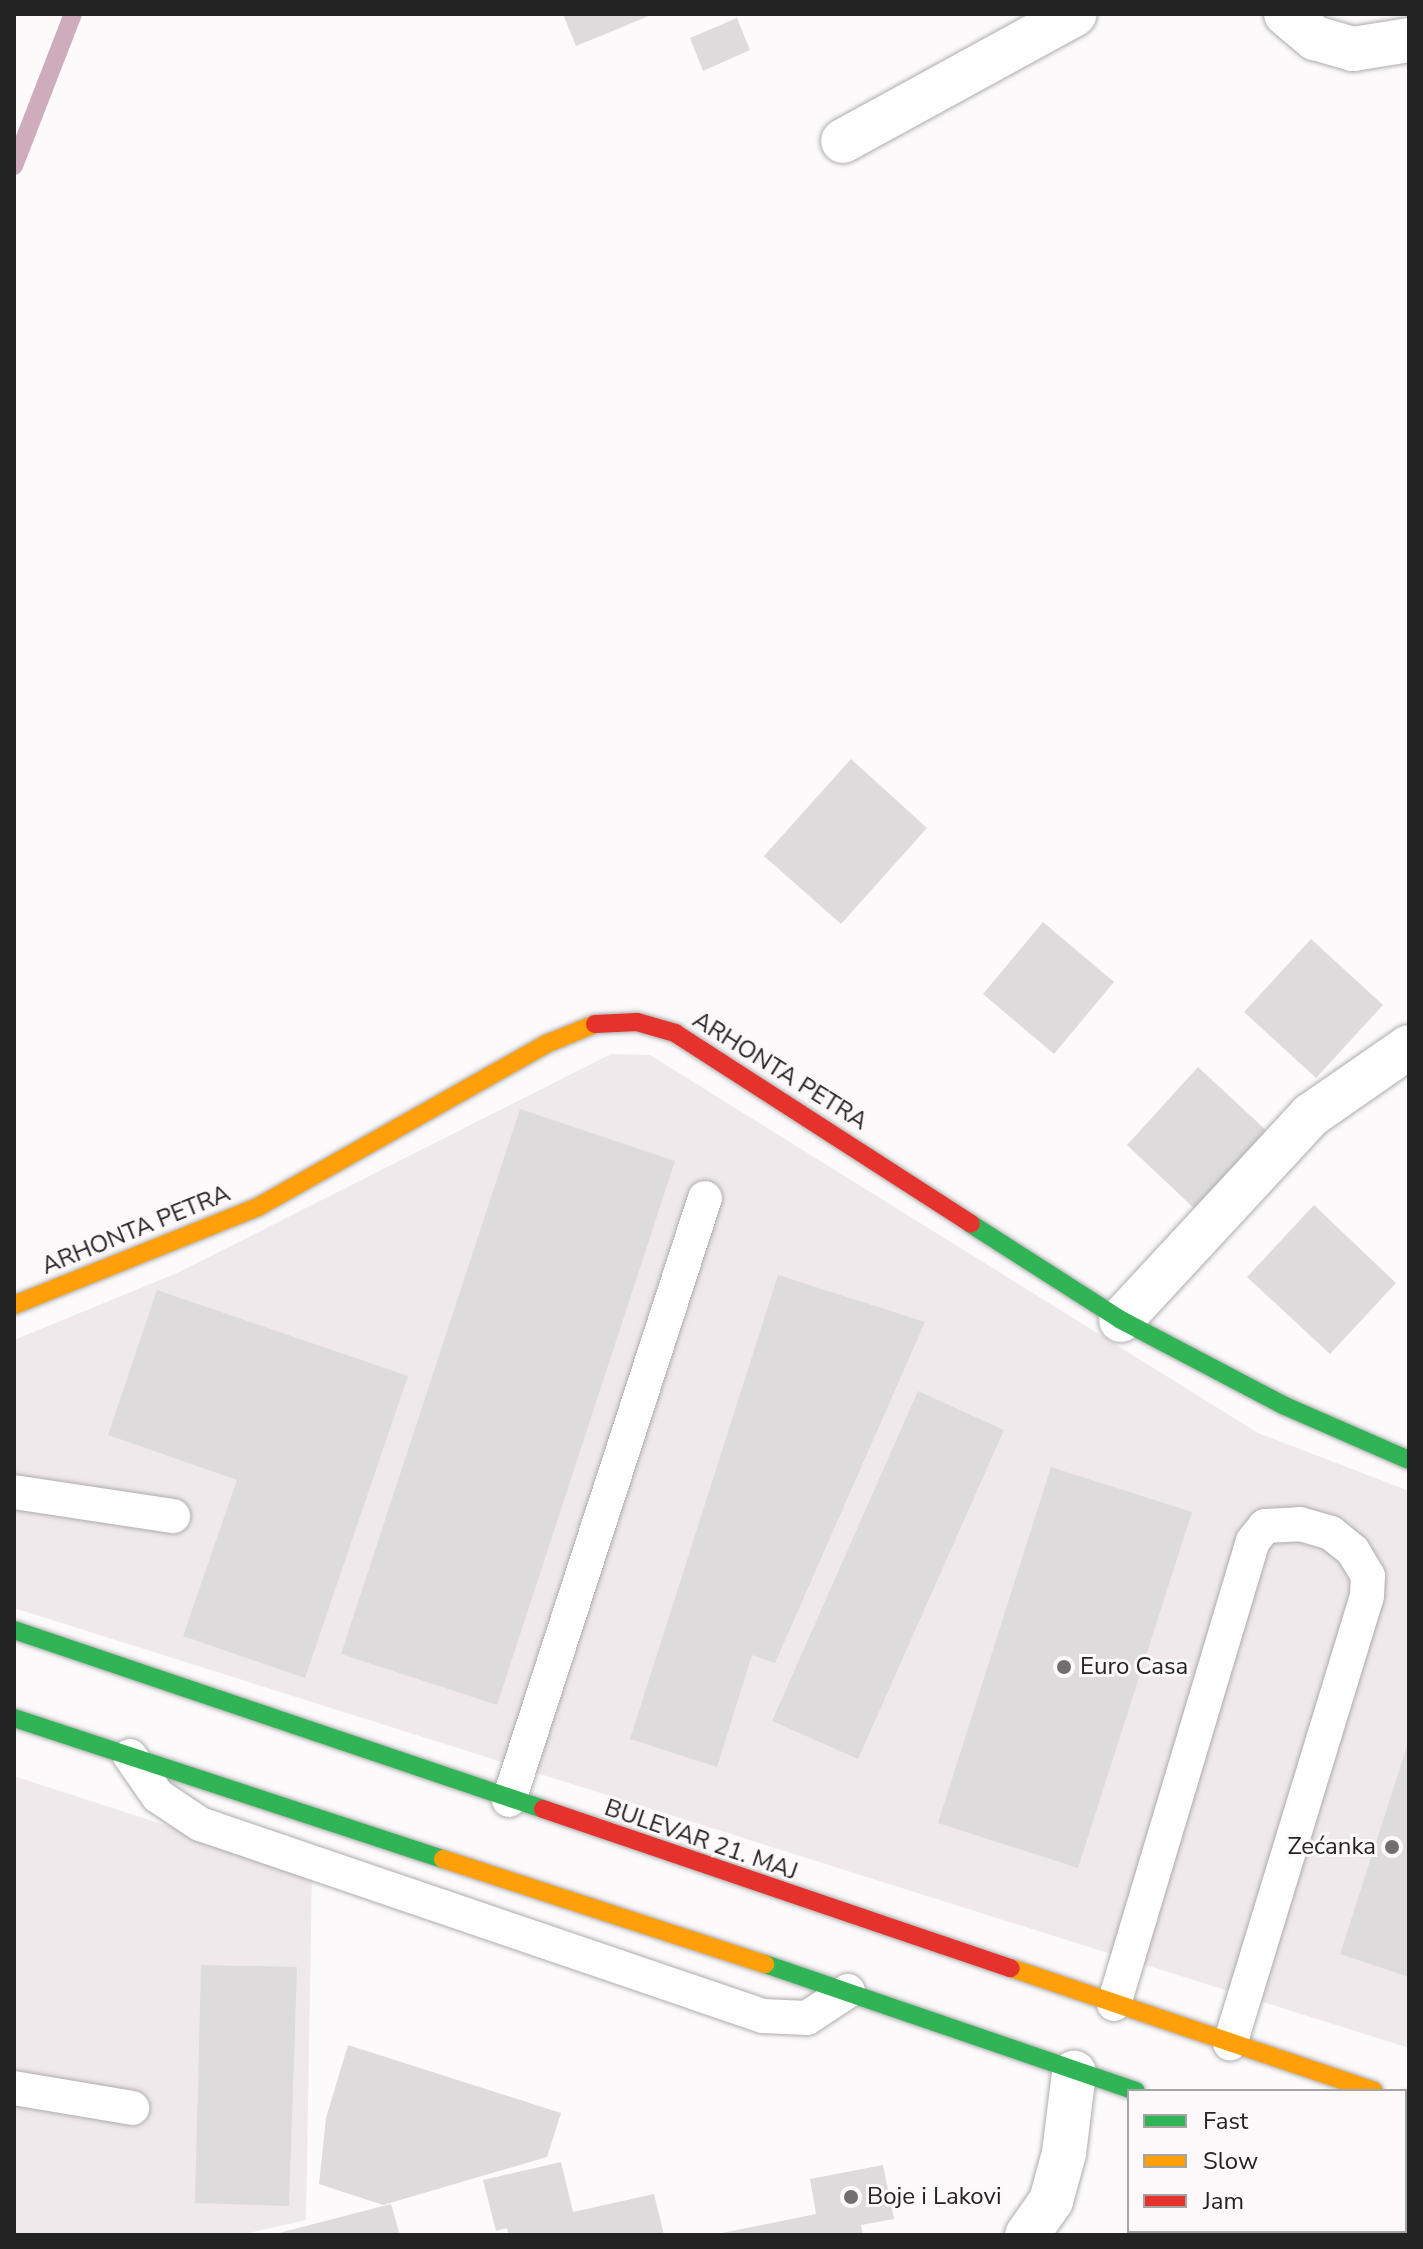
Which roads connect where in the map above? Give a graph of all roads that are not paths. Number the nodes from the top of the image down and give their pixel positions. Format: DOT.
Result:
graph roads {
  1 [pos="1075,14"];
  2 [pos="1286,14"];
  3 [pos="1409,40"];
  4 [pos="843,141"];
  5 [pos="1409,1047"];
  6 [pos="705,1198"];
  7 [pos="14,1305"];
  8 [pos="1121,1320"];
  9 [pos="1409,1460"];
  10 [pos="14,1492"];
  11 [pos="173,1516"];
  12 [pos="14,1630"];
  13 [pos="14,1718"];
  14 [pos="130,1756"];
  15 [pos="509,1800"];
  16 [pos="848,1991"];
  17 [pos="1114,2004"];
  18 [pos="1230,2043"];
  19 [pos="1074,2073"];
  20 [pos="14,2088"];
  21 [pos="1129,2089"];
  22 [pos="1368,2089"];
  23 [pos="132,2108"];
  24 [pos="1027,2235"];
  1 -- 4 [label="street"];
  2 -- 3 [label="street"];
  5 -- 8 [label="street"];
  6 -- 15 [label="lane"];
  7 -- 8 [label="main road, ARHONTA PETRA"];
  8 -- 9 [label="main road, ARHONTA PETRA"];
  10 -- 11 [label="lane"];
  12 -- 15 [label="main road, BULEVAR 21. MAJ"];
  13 -- 14 [label="main road"];
  14 -- 16 [label="main road"];
  14 -- 16 [label="lane"];
  15 -- 17 [label="main road, BULEVAR 21. MAJ"];
  16 -- 19 [label="main road"];
  17 -- 18 [label="main road, BULEVAR 21. MAJ"];
  17 -- 18 [label="lane"];
  18 -- 22 [label="main road, BULEVAR 21. MAJ"];
  19 -- 21 [label="main road"];
  19 -- 24 [label="street"];
  20 -- 23 [label="lane"];
}
